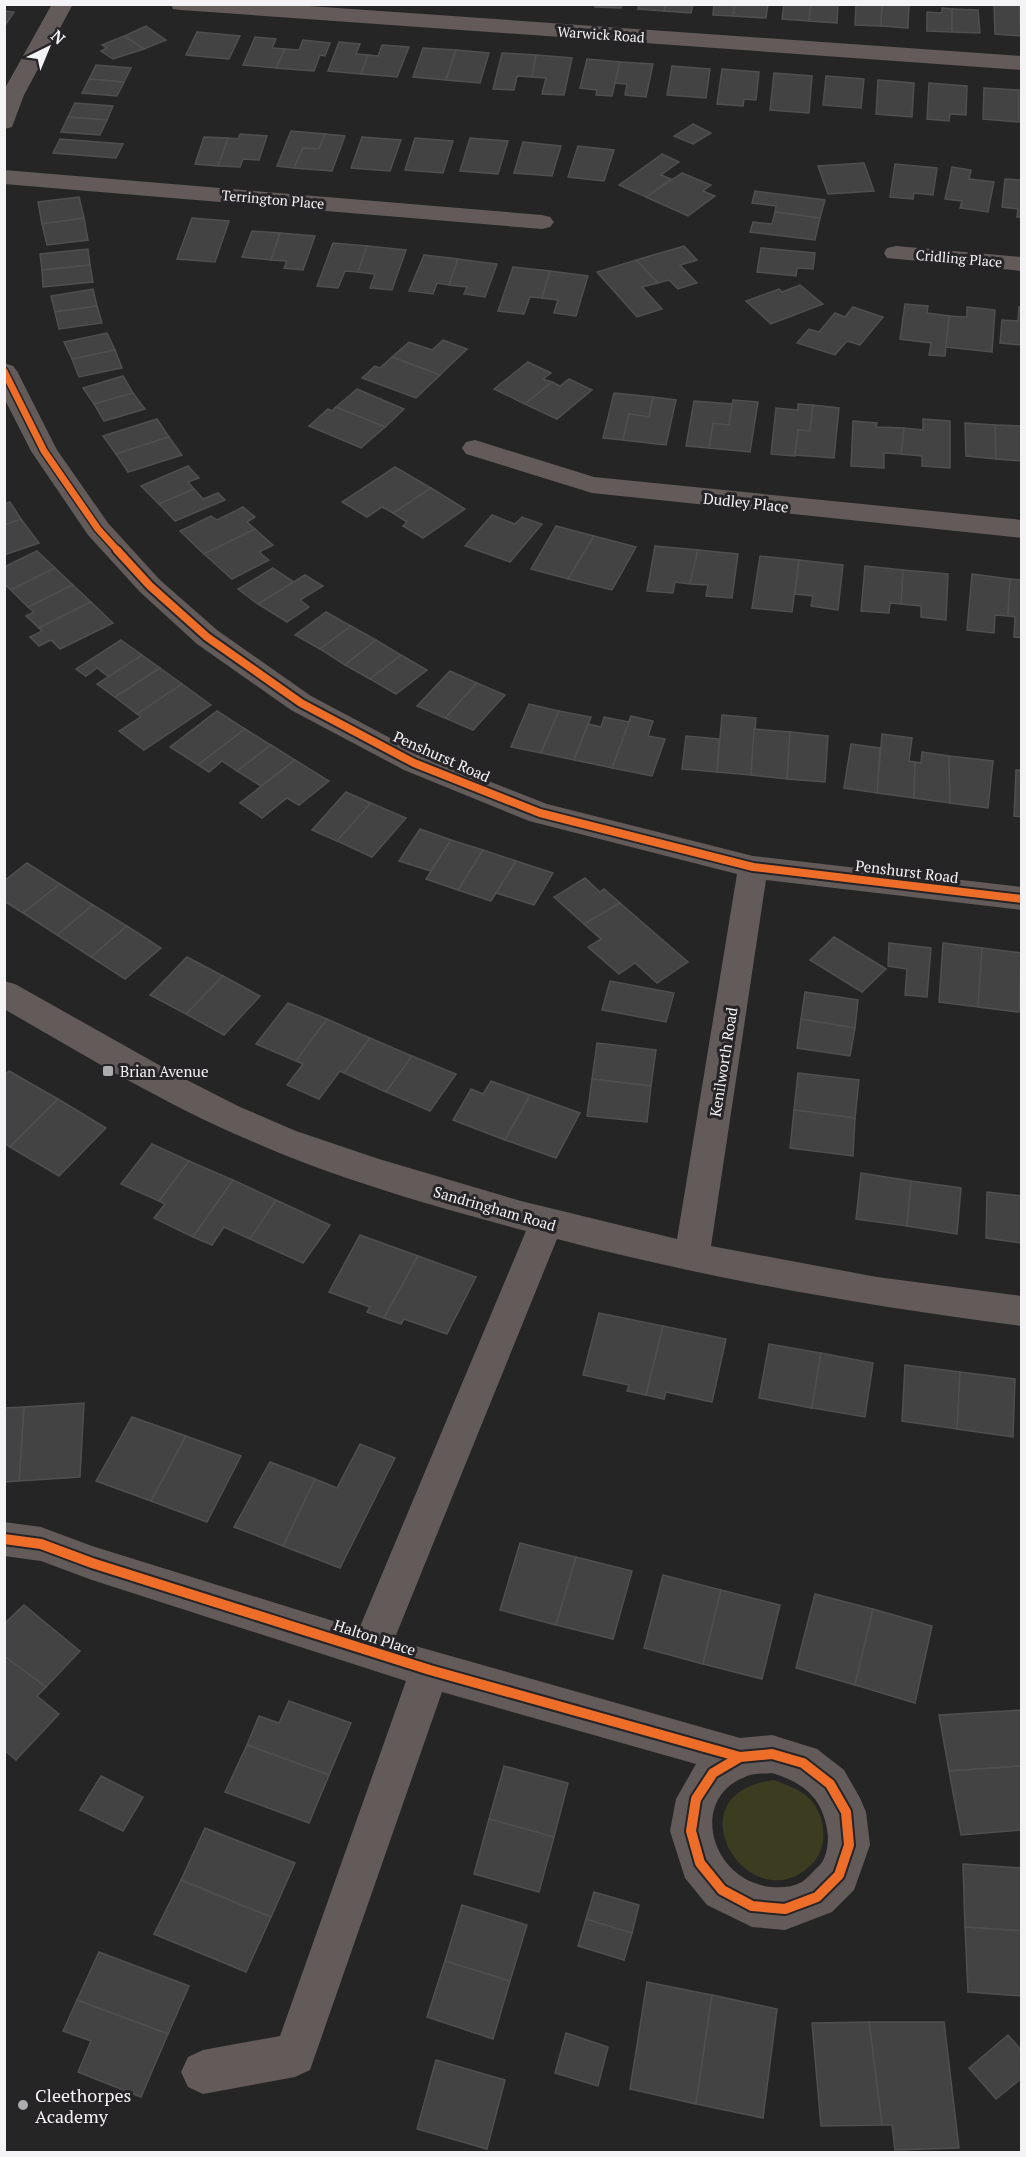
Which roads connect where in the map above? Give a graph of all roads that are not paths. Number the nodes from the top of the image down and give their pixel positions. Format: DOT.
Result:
graph roads {
  1 [pos="63,4"];
  2 [pos="181,4"];
  3 [pos="1022,63"];
  4 [pos="4,122"];
  5 [pos="4,177"];
  6 [pos="542,222"];
  7 [pos="897,253"];
  8 [pos="1022,264"];
  9 [pos="4,371"];
  10 [pos="475,448"];
  11 [pos="1022,529"];
  12 [pos="753,867"];
  13 [pos="1022,899"];
  14 [pos="4,993"];
  15 [pos="546,1224"];
  16 [pos="692,1256"];
  17 [pos="1022,1311"];
  18 [pos="4,1539"];
  19 [pos="370,1651"];
  20 [pos="430,1670"];
  21 [pos="740,1757"];
  22 [pos="204,2072"];
  1 -- 4 [label="street"];
  2 -- 3 [label="street, Warwick Road"];
  5 -- 6 [label="street, Terrington Place"];
  7 -- 8 [label="street, Cridling Place"];
  9 -- 12 [label="street, Penshurst Road"];
  10 -- 11 [label="street, Dudley Place"];
  12 -- 13 [label="street, Penshurst Road"];
  12 -- 16 [label="street, Kenilworth Road"];
  14 -- 15 [label="street, Sandringham Road"];
  15 -- 16 [label="street, Sandringham Road"];
  15 -- 19 [label="street, Halton Place"];
  16 -- 17 [label="street, Sandringham Road"];
  18 -- 19 [label="street, Halton Place"];
  19 -- 20 [label="street, Halton Place"];
  20 -- 21 [label="street, Halton Place"];
  20 -- 22 [label="street, Halton Place"];
}
